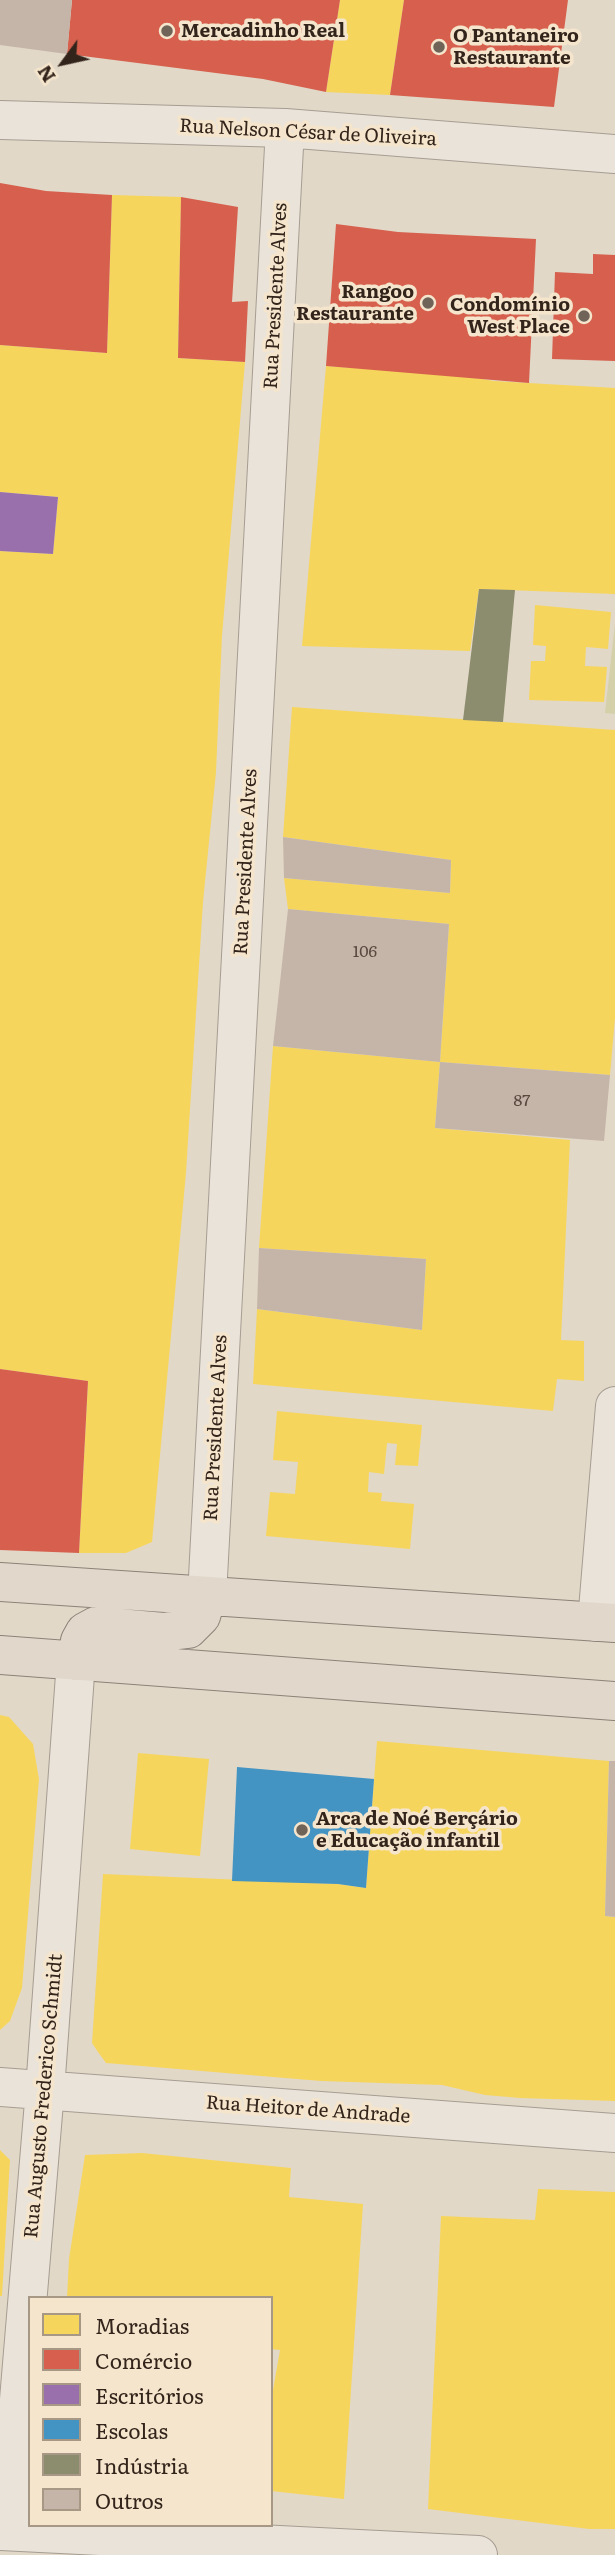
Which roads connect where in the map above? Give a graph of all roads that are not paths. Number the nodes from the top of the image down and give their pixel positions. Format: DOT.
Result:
graph roads {
  1 [pos="0,120"];
  2 [pos="285,128"];
  3 [pos="615,154"];
  4 [pos="615,1406"];
  5 [pos="0,1582"];
  6 [pos="207,1596"];
  7 [pos="606,1622"];
  8 [pos="0,1655"];
  9 [pos="76,1661"];
  10 [pos="615,1700"];
  11 [pos="0,2087"];
  12 [pos="46,2090"];
  13 [pos="615,2133"];
  14 [pos="4,2531"];
  15 [pos="419,2554"];
  16 [pos="478,2555"];
  1 -- 2 [label="street, Rua Nelson César de Oliveira"];
  2 -- 3 [label="street, Rua Nelson César de Oliveira"];
  2 -- 6 [label="street, Rua Presidente Alves"];
  4 -- 7 [label="street"];
  5 -- 6 [label="main road"];
  6 -- 7 [label="main road"];
  6 -- 9 [label="main road"];
  8 -- 9 [label="main road"];
  9 -- 10 [label="main road"];
  9 -- 12 [label="street, Rua Augusto Frederico Schmidt"];
  11 -- 12 [label="street, Rua Heitor de Andrade"];
  12 -- 13 [label="street, Rua Heitor de Andrade"];
  12 -- 14 [label="street, Rua Augusto Frederico Schmidt"];
  14 -- 15 [label="street"];
  15 -- 16 [label="street"];
}
